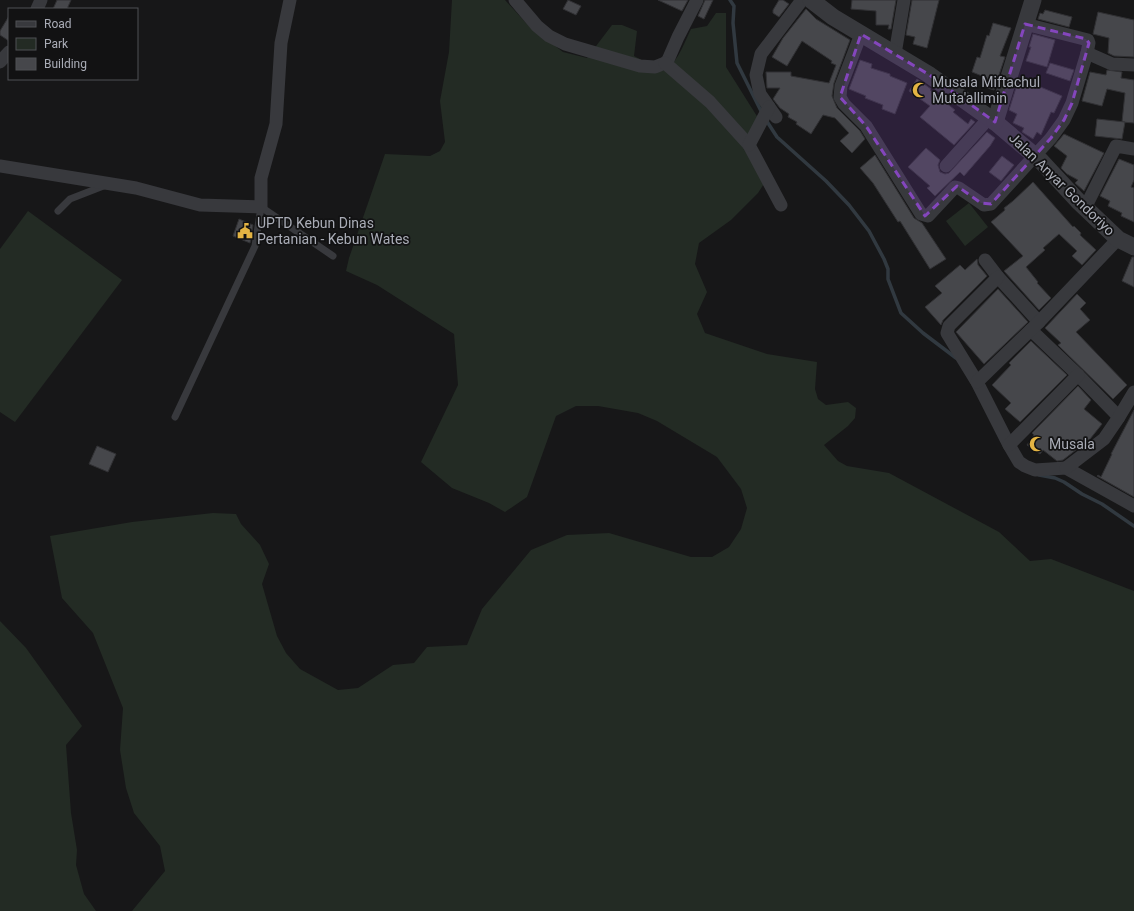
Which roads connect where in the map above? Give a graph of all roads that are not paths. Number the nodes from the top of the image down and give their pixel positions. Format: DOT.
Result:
graph roads {
  1 [pos="290,0"];
  2 [pos="515,0"];
  3 [pos="697,0"];
  4 [pos="802,0"];
  5 [pos="811,0"];
  6 [pos="904,0"];
  7 [pos="1033,0"];
  8 [pos="1025,24"];
  9 [pos="861,34"];
  10 [pos="8,53"];
  11 [pos="1087,53"];
  12 [pos="895,54"];
  13 [pos="0,62"];
  14 [pos="665,63"];
  15 [pos="1134,65"];
  16 [pos="992,120"];
  17 [pos="749,145"];
  18 [pos="1134,149"];
  19 [pos="1036,156"];
  20 [pos="0,166"];
  21 [pos="946,166"];
  22 [pos="110,184"];
  23 [pos="781,205"];
  24 [pos="261,207"];
  25 [pos="1085,208"];
  26 [pos="58,210"];
  27 [pos="1118,239"];
  28 [pos="1134,246"];
  29 [pos="333,256"];
  30 [pos="985,260"];
  31 [pos="998,277"];
  32 [pos="1035,326"];
  33 [pos="1078,375"];
  34 [pos="977,382"];
  35 [pos="1134,392"];
  36 [pos="175,417"];
  37 [pos="1119,417"];
  38 [pos="1009,445"];
  39 [pos="1066,468"];
  40 [pos="1134,506"];
  1 -- 24 [label="street"];
  2 -- 14 [label="street"];
  3 -- 14 [label="street"];
  4 -- 17 [label="street"];
  5 -- 9 [label="street, Jalan Anyar Gondoriyo"];
  6 -- 12 [label="street"];
  7 -- 8 [label="street"];
  8 -- 11 [label="street"];
  8 -- 16 [label="street"];
  9 -- 12 [label="street, Jalan Anyar Gondoriyo"];
  9 -- 19 [label="street"];
  10 -- 13 [label="street"];
  11 -- 15 [label="street"];
  11 -- 19 [label="street"];
  12 -- 16 [label="street, Jalan Anyar Gondoriyo"];
  14 -- 17 [label="street"];
  16 -- 19 [label="street, Jalan Anyar Gondoriyo"];
  16 -- 21 [label="street"];
  17 -- 23 [label="street"];
  18 -- 25 [label="street"];
  19 -- 25 [label="street, Jalan Anyar Gondoriyo"];
  20 -- 22 [label="street"];
  22 -- 24 [label="street"];
  22 -- 26 [label="lane"];
  24 -- 29 [label="lane"];
  24 -- 36 [label="lane"];
  25 -- 27 [label="street, Jalan Anyar Gondoriyo"];
  27 -- 28 [label="street, Jalan Anyar Gondoriyo"];
  27 -- 32 [label="street"];
  30 -- 31 [label="street"];
  31 -- 32 [label="street"];
  31 -- 34 [label="street"];
  32 -- 33 [label="street"];
  32 -- 34 [label="street"];
  33 -- 37 [label="street"];
  33 -- 38 [label="street"];
  34 -- 38 [label="street"];
  35 -- 37 [label="street"];
  37 -- 39 [label="street"];
  38 -- 39 [label="street"];
  39 -- 40 [label="street"];
}
